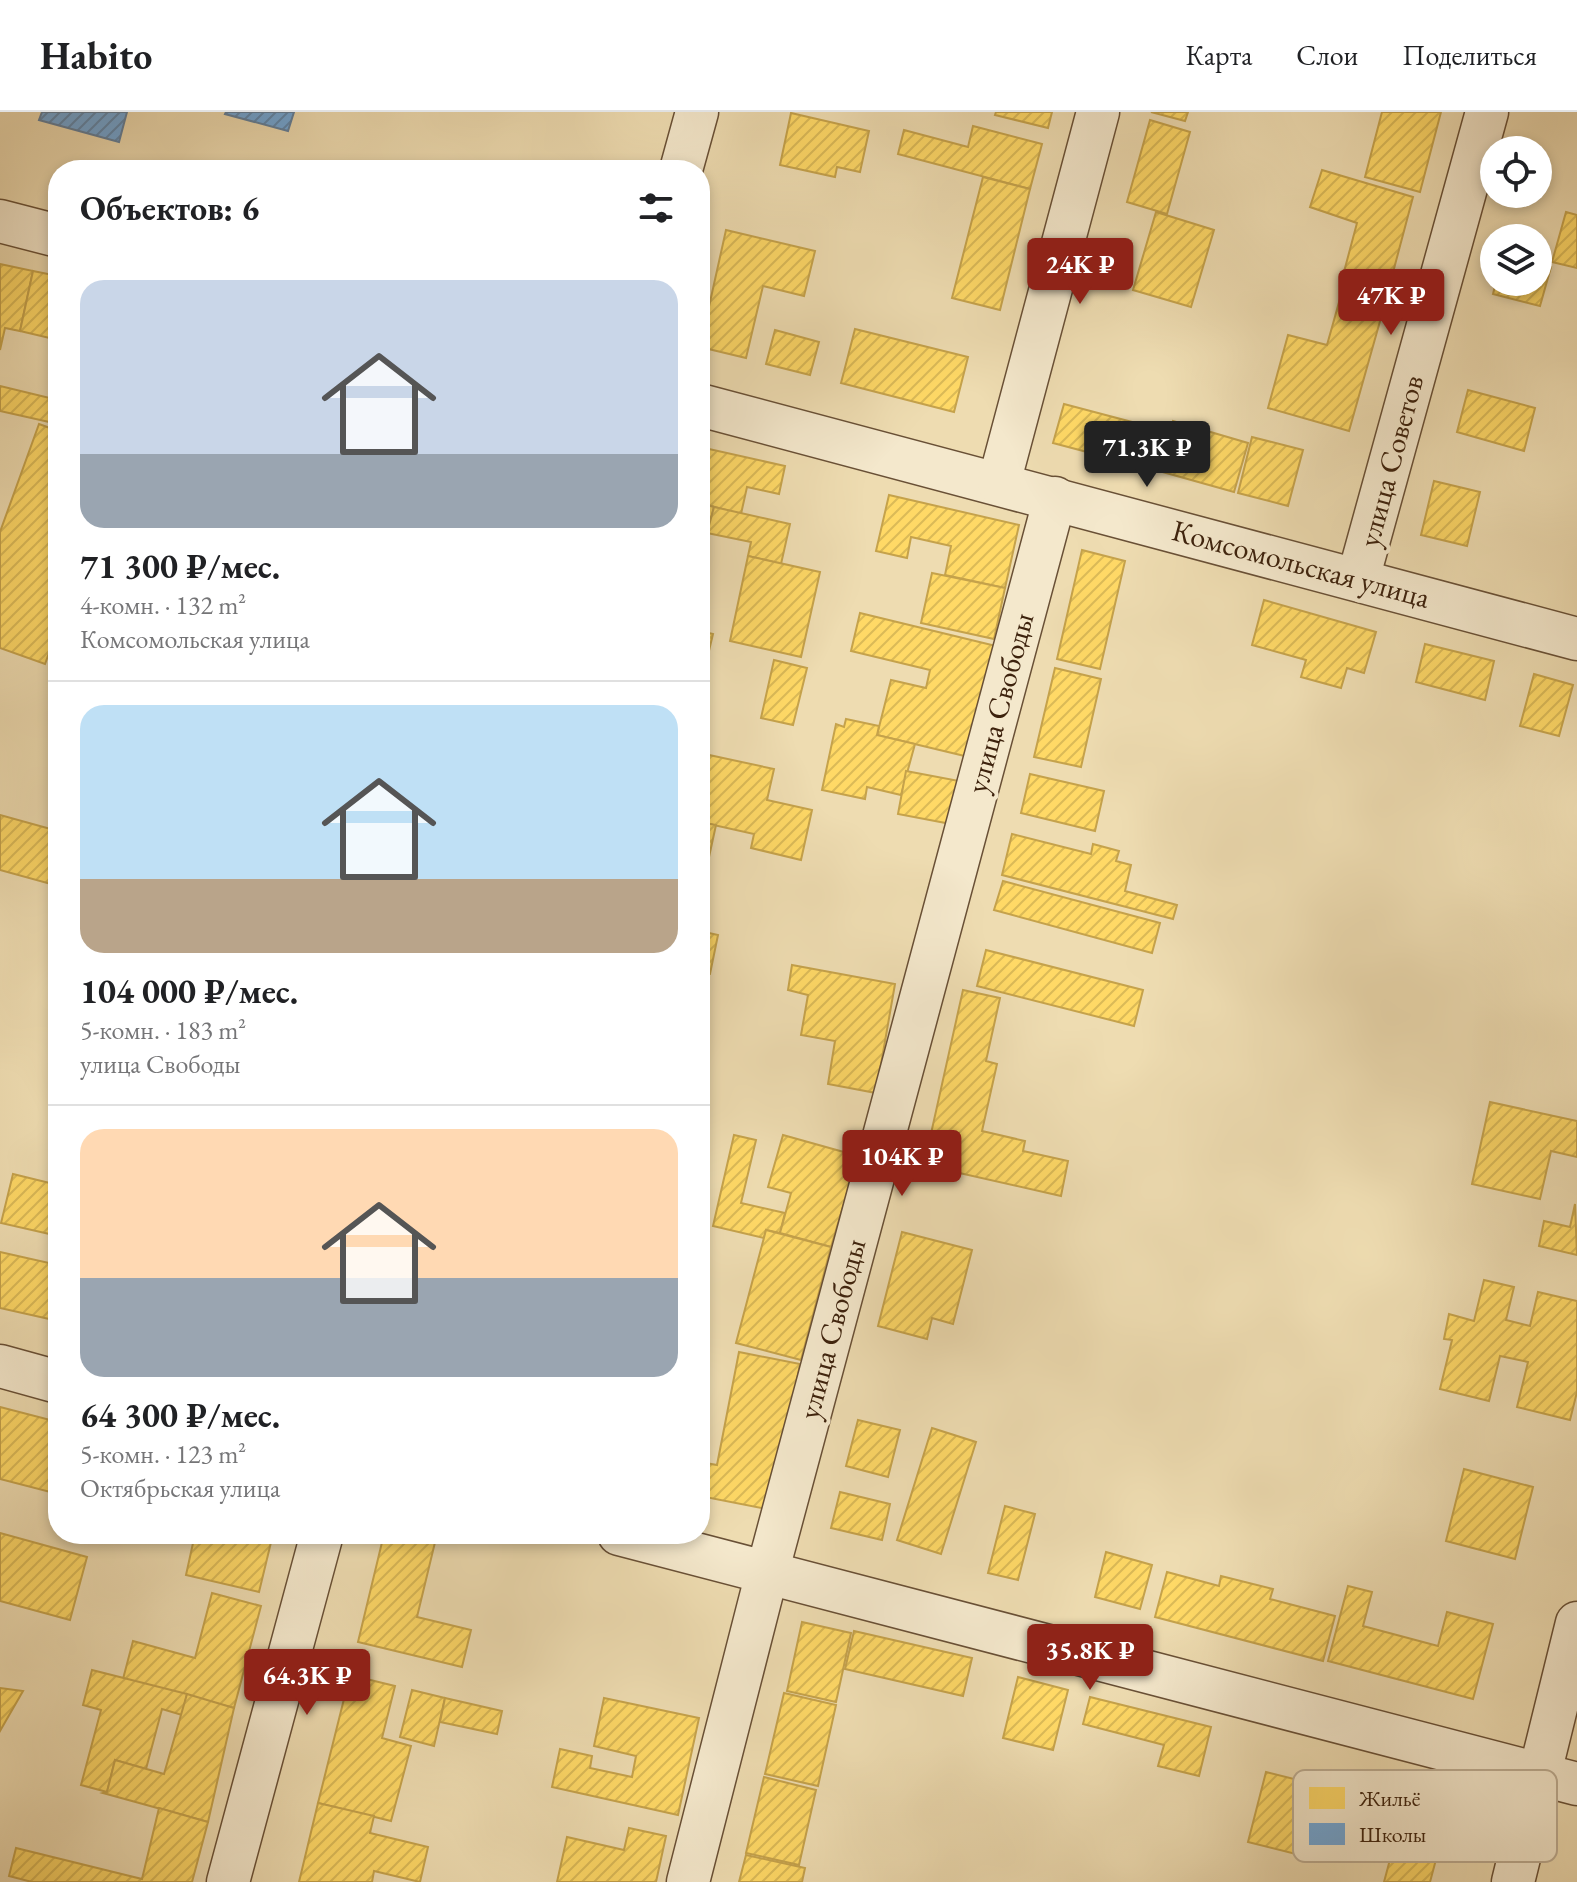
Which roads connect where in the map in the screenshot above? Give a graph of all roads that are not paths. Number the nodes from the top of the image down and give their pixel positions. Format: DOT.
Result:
graph roads {
  1 [pos="697,112"];
  2 [pos="1098,112"];
  3 [pos="1487,112"];
  4 [pos="684,160"];
  5 [pos="0,221"];
  6 [pos="48,233"];
  7 [pos="710,408"];
  8 [pos="999,483"];
  9 [pos="1055,498"];
  10 [pos="1358,579"];
  11 [pos="1577,639"];
  12 [pos="0,1366"];
  13 [pos="48,1379"];
  14 [pos="319,1544"];
  15 [pos="657,1544"];
  16 [pos="767,1573"];
  17 [pos="1577,1623"];
  18 [pos="1521,1770"];
  19 [pos="1559,1780"];
  20 [pos="1522,1862"];
  21 [pos="228,1882"];
  22 [pos="688,1882"];
  23 [pos="1513,1882"];
  1 -- 4 [label="street"];
  2 -- 8 [label="street"];
  3 -- 10 [label="street, улица Советов"];
  5 -- 6 [label="street"];
  7 -- 8 [label="street, Комсомольская улица"];
  8 -- 9 [label="street, Комсомольская улица"];
  9 -- 10 [label="street, Комсомольская улица"];
  9 -- 16 [label="street, улица Свободы"];
  10 -- 11 [label="street, Комсомольская улица"];
  12 -- 13 [label="street"];
  14 -- 21 [label="street"];
  15 -- 16 [label="street"];
  16 -- 18 [label="street"];
  16 -- 22 [label="street, улица Свободы"];
  17 -- 19 [label="street"];
  20 -- 23 [label="street"];
}
